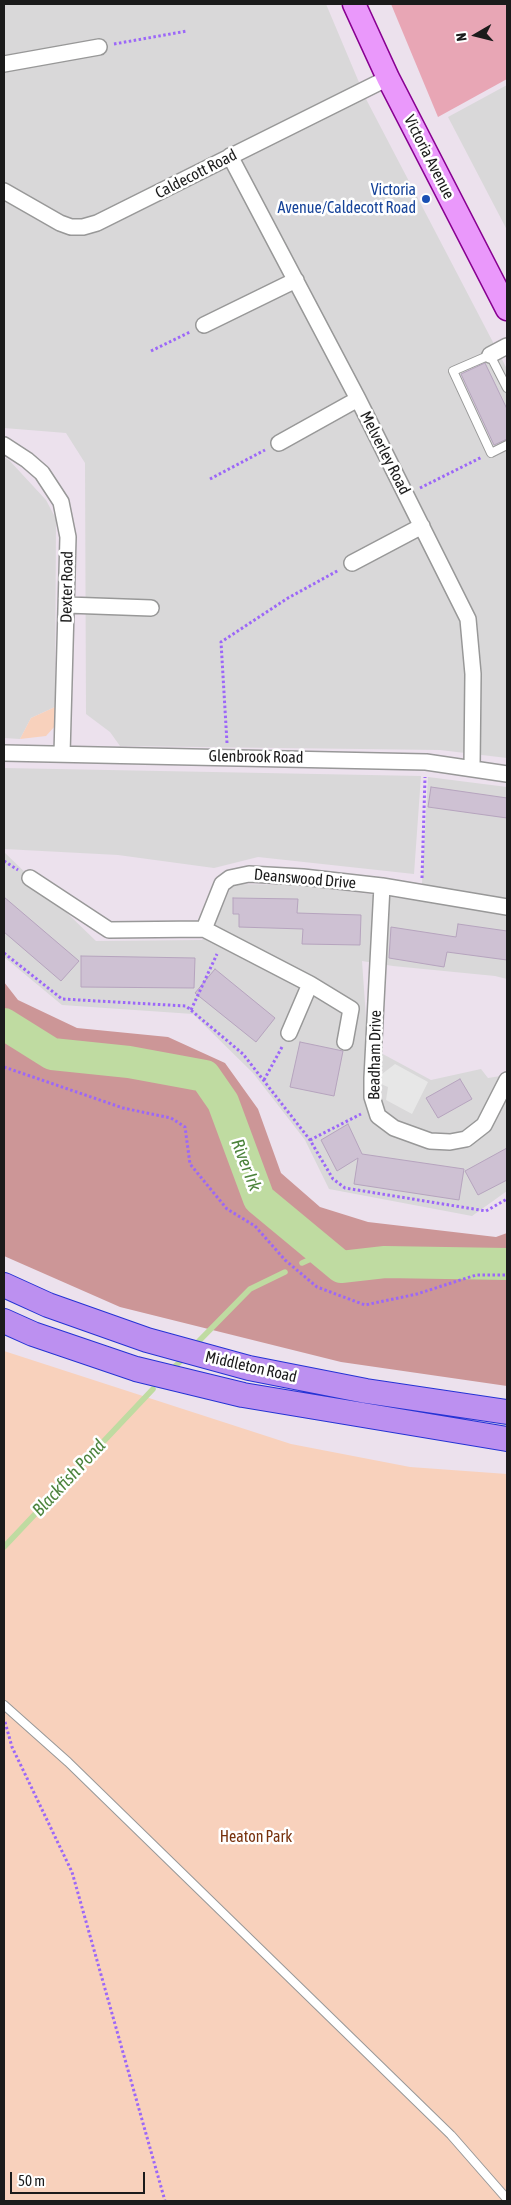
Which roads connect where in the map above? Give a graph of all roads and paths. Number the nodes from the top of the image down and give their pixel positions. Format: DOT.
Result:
graph roads {
  1 [pos="354,4"];
  2 [pos="187,31"];
  3 [pos="99,47"];
  4 [pos="4,64"];
  5 [pos="388,78"];
  6 [pos="230,156"];
  7 [pos="4,191"];
  8 [pos="296,280"];
  9 [pos="507,309"];
  10 [pos="204,325"];
  11 [pos="507,346"];
  12 [pos="151,351"];
  13 [pos="490,355"];
  14 [pos="507,388"];
  15 [pos="358,400"];
  16 [pos="279,443"];
  17 [pos="4,445"];
  18 [pos="507,445"];
  19 [pos="491,453"];
  20 [pos="210,479"];
  21 [pos="406,495"];
  22 [pos="422,526"];
  23 [pos="352,563"];
  24 [pos="67,605"];
  25 [pos="151,608"];
  26 [pos="4,753"];
  27 [pos="62,754"];
  28 [pos="228,756"];
  29 [pos="426,762"];
  30 [pos="472,767"];
  31 [pos="507,774"];
  32 [pos="30,878"];
  33 [pos="382,886"];
  34 [pos="421,892"];
  35 [pos="507,908"];
  36 [pos="204,930"];
  37 [pos="224,940"];
  38 [pos="4,952"];
  39 [pos="310,984"];
  40 [pos="191,1010"];
  41 [pos="289,1033"];
  42 [pos="345,1042"];
  43 [pos="4,1067"];
  44 [pos="264,1080"];
  45 [pos="507,1080"];
  46 [pos="374,1108"];
  47 [pos="310,1140"];
  48 [pos="507,1199"];
  49 [pos="507,1275"];
  50 [pos="4,1285"];
  51 [pos="4,1321"];
  52 [pos="507,1412"];
  53 [pos="507,1439"];
  54 [pos="5,1706"];
  55 [pos="507,2199"];
  56 [pos="165,2201"];
  1 -- 5 [label="main road, Victoria Avenue"];
  2 -- 3 [label="path"];
  3 -- 4 [label="street"];
  5 -- 6 [label="street, Caldecott Road"];
  5 -- 9 [label="main road, Victoria Avenue"];
  6 -- 7 [label="street, Caldecott Road"];
  6 -- 8 [label="street, Melverley Road"];
  8 -- 10 [label="street"];
  8 -- 15 [label="street, Melverley Road"];
  10 -- 12 [label="path"];
  11 -- 13 [label="street"];
  13 -- 14 [label="lane"];
  13 -- 19 [label="lane"];
  15 -- 16 [label="street"];
  15 -- 21 [label="street, Melverley Road"];
  16 -- 20 [label="path"];
  17 -- 24 [label="street, Dexter Road"];
  18 -- 19 [label="lane"];
  19 -- 21 [label="path"];
  21 -- 22 [label="street, Melverley Road"];
  22 -- 23 [label="street"];
  22 -- 30 [label="street, Melverley Road"];
  23 -- 28 [label="path"];
  24 -- 25 [label="street"];
  24 -- 27 [label="street, Dexter Road"];
  26 -- 27 [label="street, Glenbrook Road"];
  27 -- 28 [label="street, Glenbrook Road"];
  28 -- 29 [label="street, Glenbrook Road"];
  29 -- 30 [label="street, Glenbrook Road"];
  29 -- 34 [label="path"];
  30 -- 31 [label="street, Glenbrook Road"];
  32 -- 36 [label="street"];
  33 -- 34 [label="street, Deanswood Drive"];
  33 -- 36 [label="street, Deanswood Drive"];
  33 -- 46 [label="street, Beadham Drive"];
  34 -- 35 [label="street, Deanswood Drive"];
  36 -- 37 [label="street"];
  37 -- 39 [label="street"];
  37 -- 40 [label="path"];
  38 -- 40 [label="path"];
  39 -- 41 [label="street"];
  39 -- 42 [label="street"];
  40 -- 44 [label="path"];
  41 -- 44 [label="path"];
  43 -- 49 [label="path"];
  44 -- 47 [label="path"];
  45 -- 46 [label="street, Beadham Drive"];
  46 -- 47 [label="path"];
  47 -- 48 [label="path"];
  50 -- 52 [label="highway, Middleton Road"];
  51 -- 53 [label="highway, Middleton Road"];
  54 -- 55 [label="lane"];
  54 -- 56 [label="path"];
}
